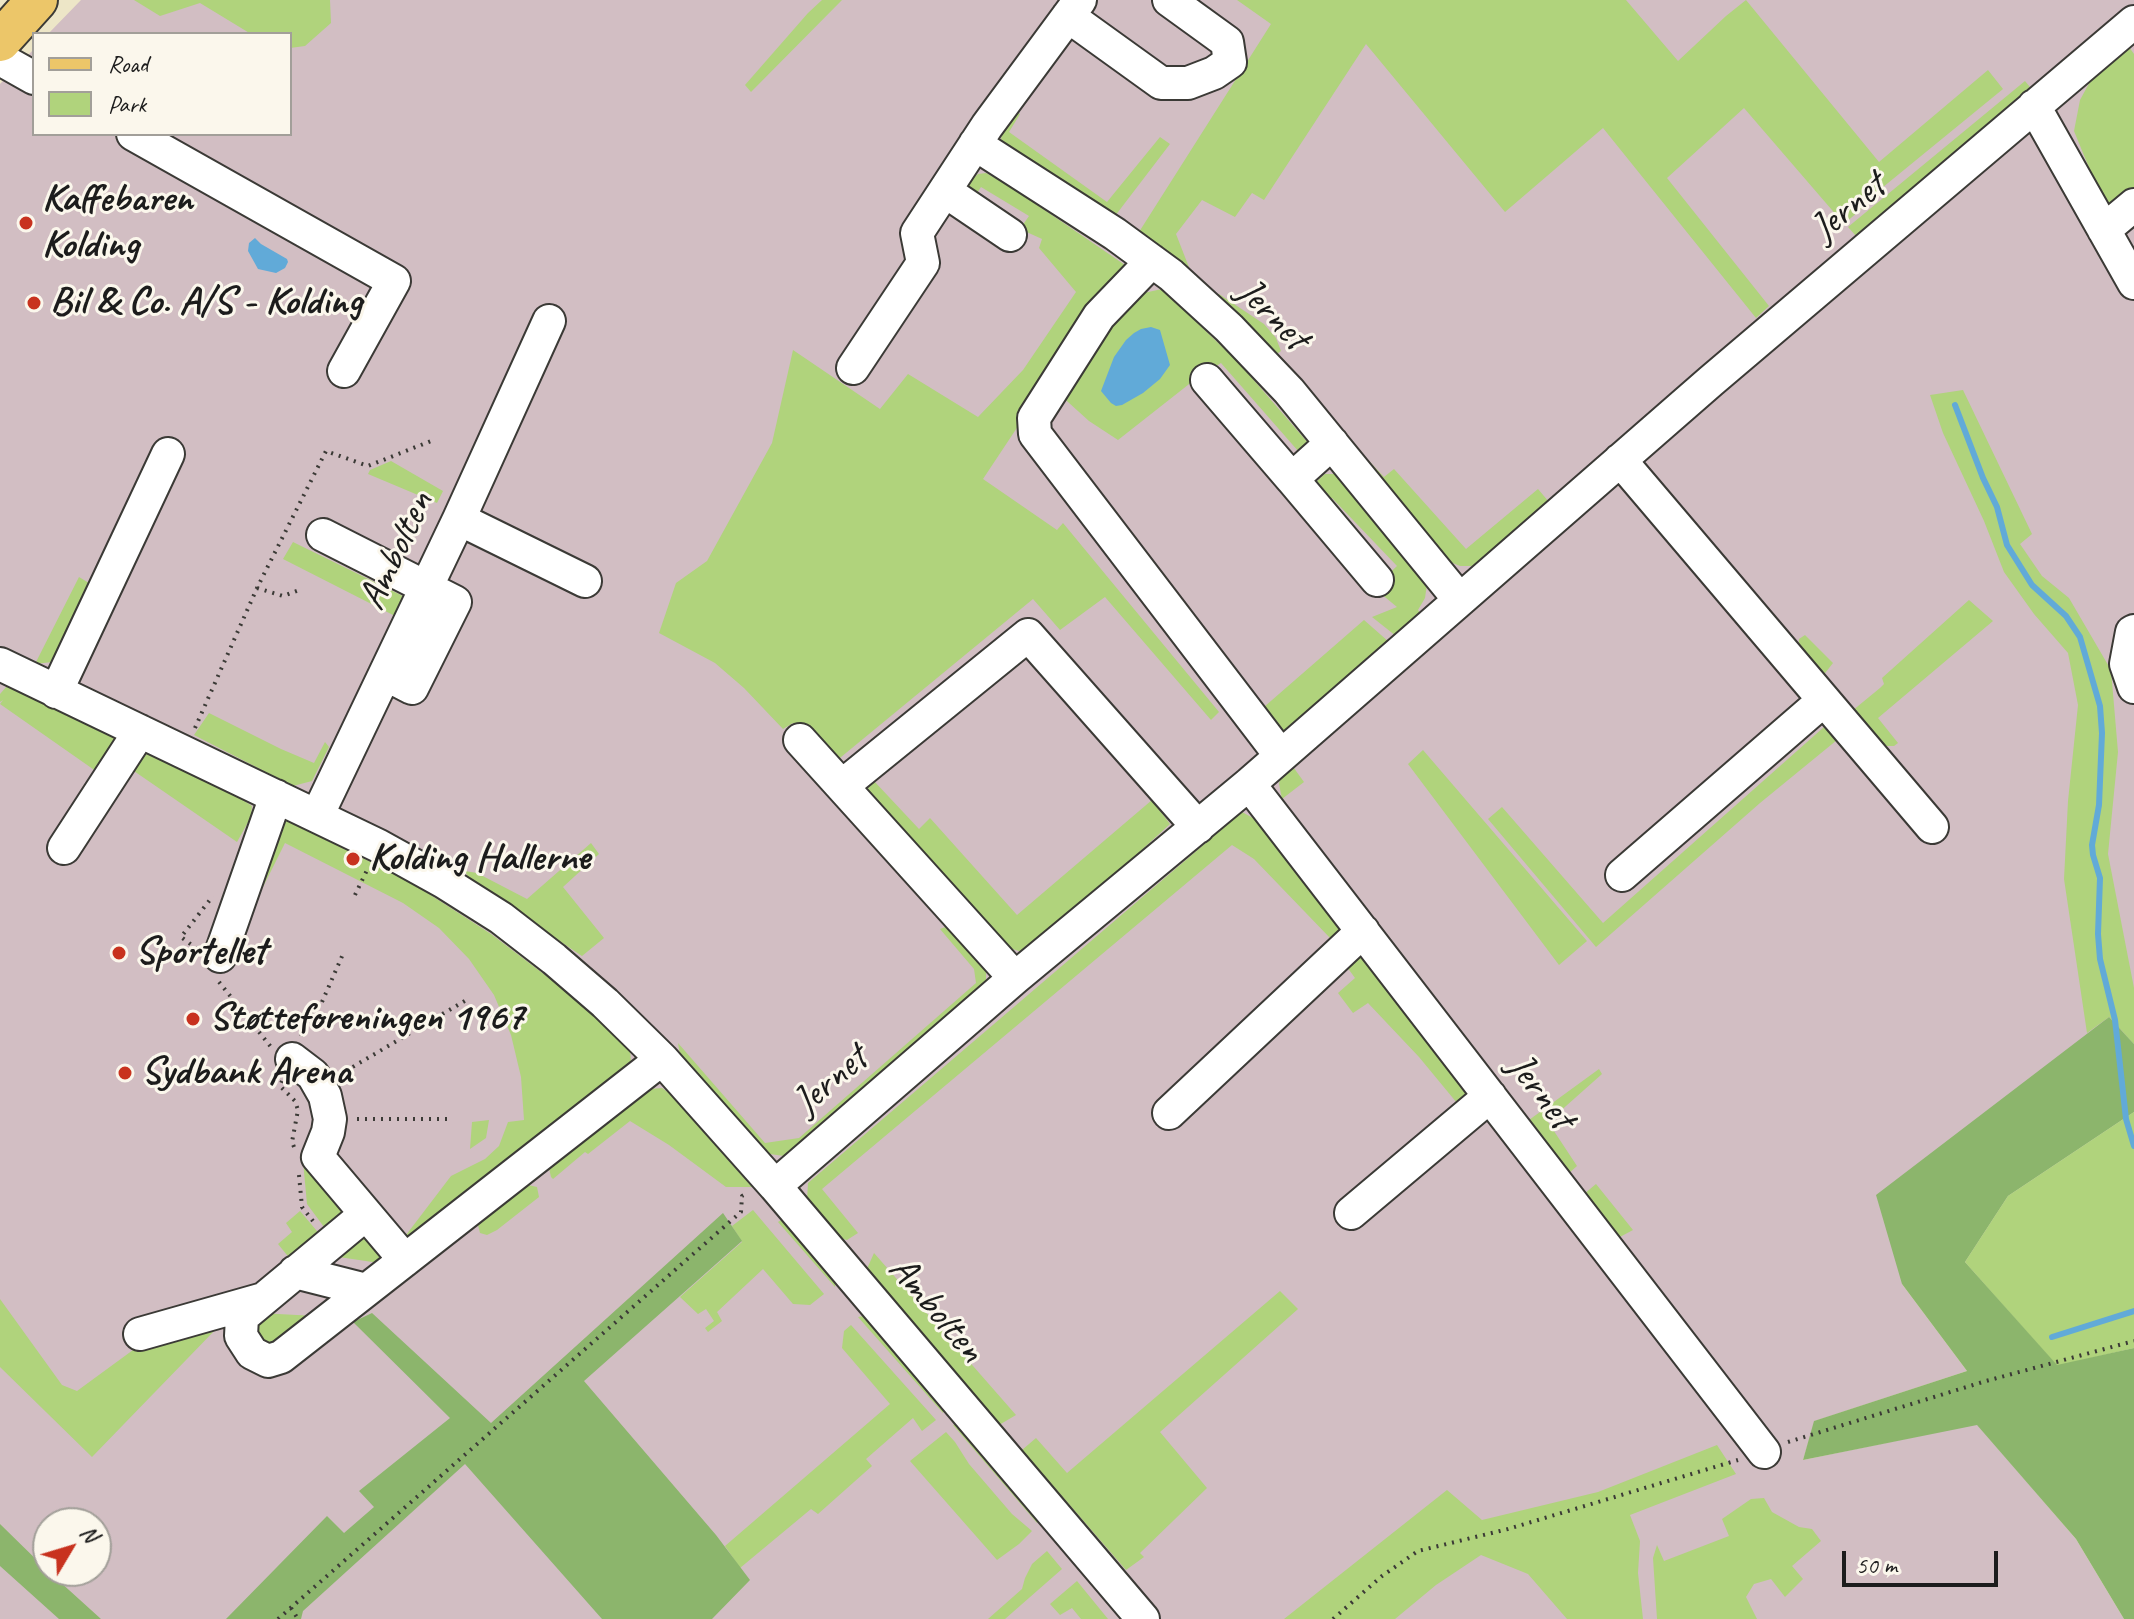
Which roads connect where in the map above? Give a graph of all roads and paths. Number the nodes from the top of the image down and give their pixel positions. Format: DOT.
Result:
graph roads {
  1 [pos="37,0"];
  2 [pos="1169,0"];
  3 [pos="1074,8"];
  4 [pos="2134,22"];
  5 [pos="0,41"];
  6 [pos="0,59"];
  7 [pos="32,77"];
  8 [pos="2034,106"];
  9 [pos="137,136"];
  10 [pos="975,144"];
  11 [pos="948,187"];
  12 [pos="2134,205"];
  13 [pos="2104,230"];
  14 [pos="1010,235"];
  15 [pos="1152,261"];
  16 [pos="2134,283"];
  17 [pos="549,321"];
  18 [pos="853,368"];
  19 [pos="344,371"];
  20 [pos="1207,380"];
  21 [pos="431,441"];
  22 [pos="1332,443"];
  23 [pos="168,454"];
  24 [pos="1620,460"];
  25 [pos="1292,479"];
  26 [pos="459,519"];
  27 [pos="323,535"];
  28 [pos="1377,580"];
  29 [pos="585,581"];
  30 [pos="257,588"];
  31 [pos="426,588"];
  32 [pos="299,590"];
  33 [pos="1459,599"];
  34 [pos="2134,631"];
  35 [pos="0,664"];
  36 [pos="2134,687"];
  37 [pos="56,692"];
  38 [pos="1824,700"];
  39 [pos="140,731"];
  40 [pos="800,740"];
  41 [pos="184,752"];
  42 [pos="1281,756"];
  43 [pos="1249,784"];
  44 [pos="842,786"];
  45 [pos="276,796"];
  46 [pos="317,816"];
  47 [pos="1198,827"];
  48 [pos="1932,827"];
  49 [pos="64,848"];
  50 [pos="1622,875"];
  51 [pos="220,886"];
  52 [pos="1363,931"];
  53 [pos="343,954"];
  54 [pos="214,964"];
  55 [pos="1015,978"];
  56 [pos="468,999"];
  57 [pos="322,1002"];
  58 [pos="662,1059"];
  59 [pos="285,1064"];
  60 [pos="321,1086"];
  61 [pos="1490,1096"];
  62 [pos="1169,1113"];
  63 [pos="330,1119"];
  64 [pos="448,1119"];
  65 [pos="295,1151"];
  66 [pos="300,1176"];
  67 [pos="775,1186"];
  68 [pos="1351,1213"];
  69 [pos="366,1214"];
  70 [pos="330,1243"];
  71 [pos="405,1260"];
  72 [pos="295,1272"];
  73 [pos="366,1290"];
  74 [pos="260,1300"];
  75 [pos="140,1334"];
  76 [pos="2134,1341"];
  77 [pos="1764,1452"];
  78 [pos="291,1608"];
  79 [pos="278,1619"];
  80 [pos="298,1619"];
  81 [pos="1143,1619"];
  82 [pos="1333,1619"];
  1 -- 5 [label="main road"];
  2 -- 3 [label="street"];
  3 -- 10 [label="street"];
  4 -- 8 [label="street, Jernet"];
  6 -- 7 [label="street"];
  8 -- 13 [label="street"];
  8 -- 24 [label="street, Jernet"];
  9 -- 19 [label="street"];
  10 -- 11 [label="street"];
  10 -- 15 [label="street, Jernet"];
  11 -- 14 [label="street"];
  11 -- 18 [label="street"];
  12 -- 13 [label="street"];
  13 -- 16 [label="street"];
  15 -- 22 [label="street, Jernet"];
  15 -- 42 [label="street"];
  17 -- 26 [label="street, Ambolten"];
  20 -- 25 [label="street"];
  21 -- 30 [label="path"];
  22 -- 25 [label="street"];
  22 -- 33 [label="street, Jernet"];
  23 -- 37 [label="street"];
  24 -- 33 [label="street, Jernet"];
  24 -- 38 [label="street"];
  25 -- 28 [label="street"];
  26 -- 29 [label="street"];
  26 -- 31 [label="street, Ambolten"];
  27 -- 31 [label="street"];
  30 -- 32 [label="path"];
  30 -- 41 [label="path"];
  31 -- 46 [label="street, Ambolten"];
  33 -- 42 [label="street, Jernet"];
  34 -- 36 [label="street"];
  35 -- 37 [label="street, Ambolten"];
  37 -- 39 [label="street, Ambolten"];
  38 -- 48 [label="street"];
  38 -- 50 [label="street"];
  39 -- 41 [label="street, Ambolten"];
  39 -- 49 [label="street"];
  40 -- 44 [label="street"];
  41 -- 45 [label="street, Ambolten"];
  42 -- 43 [label="street, Jernet"];
  43 -- 47 [label="street, Jernet"];
  43 -- 52 [label="street, Jernet"];
  44 -- 47 [label="street"];
  44 -- 55 [label="street"];
  45 -- 46 [label="street, Ambolten"];
  45 -- 54 [label="street"];
  46 -- 58 [label="street, Ambolten"];
  47 -- 55 [label="street, Jernet"];
  51 -- 54 [label="path"];
  52 -- 61 [label="street, Jernet"];
  52 -- 62 [label="street"];
  53 -- 57 [label="path"];
  54 -- 59 [label="path"];
  55 -- 67 [label="street, Jernet"];
  56 -- 60 [label="path"];
  58 -- 67 [label="street, Ambolten"];
  58 -- 71 [label="street"];
  59 -- 60 [label="street"];
  59 -- 65 [label="path"];
  60 -- 63 [label="street"];
  61 -- 68 [label="street"];
  61 -- 77 [label="street, Jernet"];
  63 -- 64 [label="path"];
  63 -- 69 [label="street"];
  66 -- 70 [label="path"];
  67 -- 78 [label="path"];
  67 -- 81 [label="street, Ambolten"];
  69 -- 70 [label="street"];
  69 -- 71 [label="street"];
  70 -- 72 [label="street"];
  71 -- 73 [label="street"];
  72 -- 73 [label="street"];
  72 -- 74 [label="street"];
  73 -- 74 [label="street"];
  74 -- 75 [label="street"];
  76 -- 77 [label="path"];
  77 -- 82 [label="path"];
  78 -- 79 [label="path"];
  78 -- 80 [label="path"];
}
